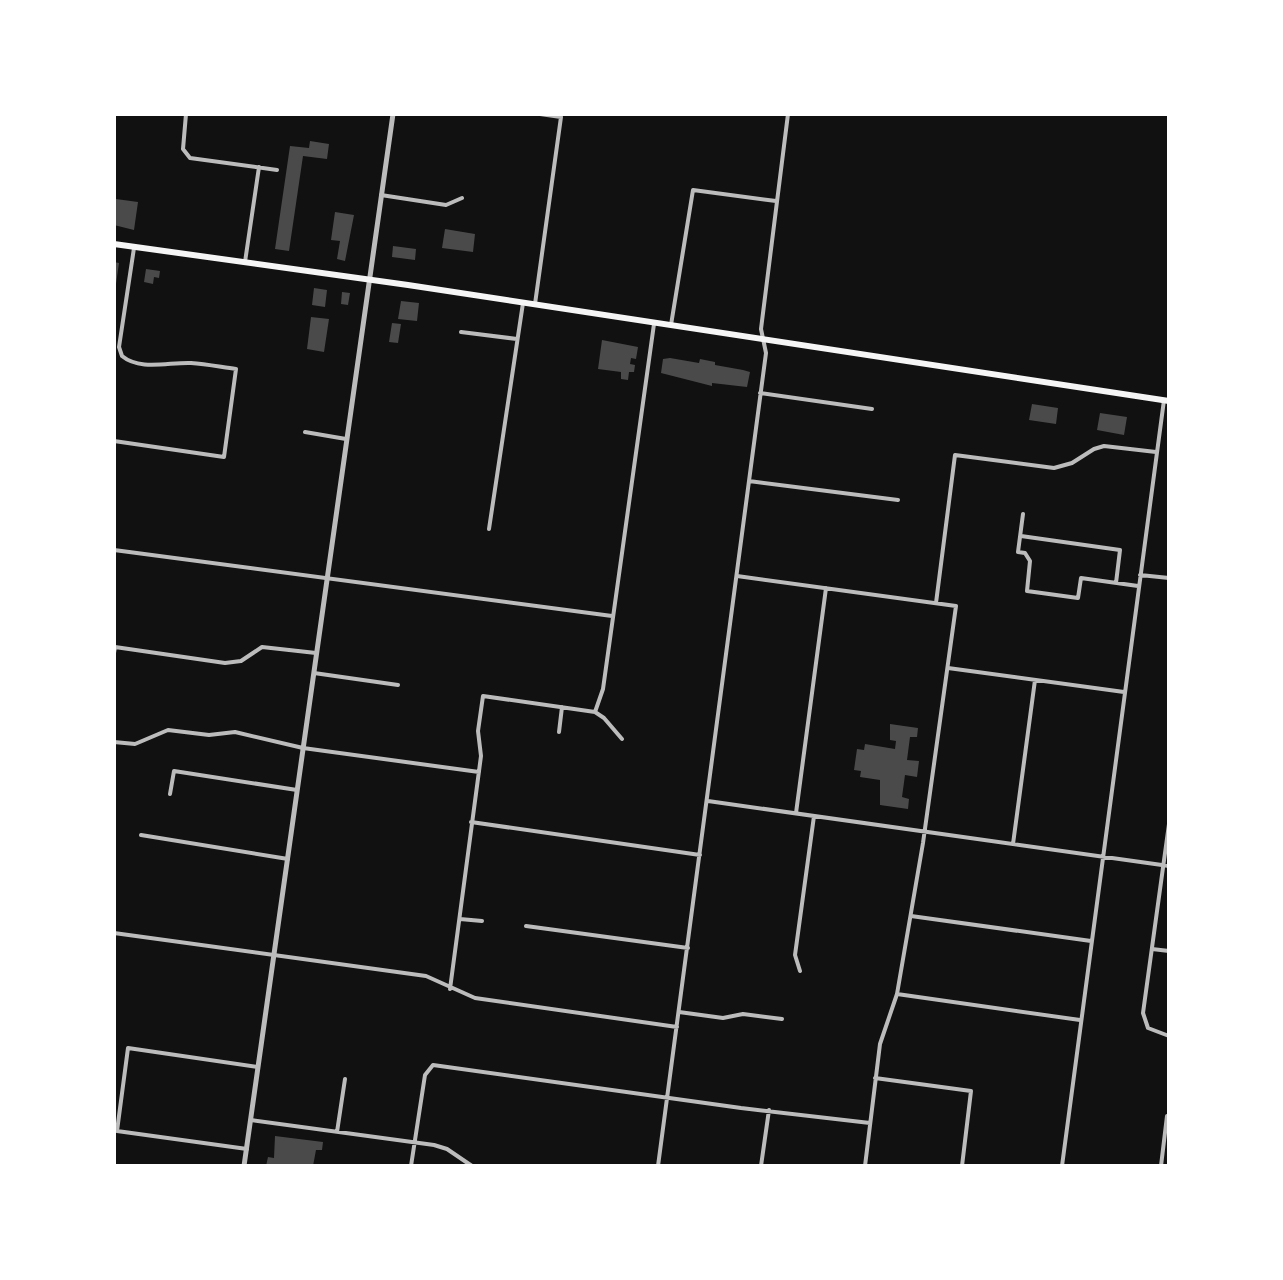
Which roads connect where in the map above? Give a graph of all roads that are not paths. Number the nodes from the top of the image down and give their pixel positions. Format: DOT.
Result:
graph roads {
  1 [pos="186,114"];
  2 [pos="393,114"];
  3 [pos="540,114"];
  4 [pos="788,114"];
  5 [pos="259,167"];
  6 [pos="277,170"];
  7 [pos="381,195"];
  8 [pos="462,198"];
  9 [pos="776,201"];
  10 [pos="114,244"];
  11 [pos="135,247"];
  12 [pos="245,262"];
  13 [pos="369,279"];
  14 [pos="523,303"];
  15 [pos="535,305"];
  16 [pos="654,323"];
  17 [pos="671,325"];
  18 [pos="461,332"];
  19 [pos="517,339"];
  20 [pos="763,340"];
  21 [pos="760,393"];
  22 [pos="1166,400"];
  23 [pos="872,409"];
  24 [pos="305,432"];
  25 [pos="346,439"];
  26 [pos="114,441"];
  27 [pos="1157,452"];
  28 [pos="749,481"];
  29 [pos="898,500"];
  30 [pos="1023,514"];
  31 [pos="489,529"];
  32 [pos="1020,536"];
  33 [pos="114,550"];
  34 [pos="1140,575"];
  35 [pos="737,576"];
  36 [pos="327,577"];
  37 [pos="1169,578"];
  38 [pos="1116,583"];
  39 [pos="1138,586"];
  40 [pos="826,588"];
  41 [pos="936,603"];
  42 [pos="612,616"];
  43 [pos="115,647"];
  44 [pos="114,653"];
  45 [pos="317,653"];
  46 [pos="948,668"];
  47 [pos="314,673"];
  48 [pos="1035,679"];
  49 [pos="398,685"];
  50 [pos="1124,692"];
  51 [pos="562,707"];
  52 [pos="595,712"];
  53 [pos="559,732"];
  54 [pos="622,739"];
  55 [pos="114,742"];
  56 [pos="303,748"];
  57 [pos="479,772"];
  58 [pos="297,790"];
  59 [pos="170,794"];
  60 [pos="708,801"];
  61 [pos="796,813"];
  62 [pos="814,816"];
  63 [pos="471,822"];
  64 [pos="1169,824"];
  65 [pos="925,831"];
  66 [pos="141,835"];
  67 [pos="1013,844"];
  68 [pos="700,855"];
  69 [pos="1101,856"];
  70 [pos="288,859"];
  71 [pos="1166,866"];
  72 [pos="911,916"];
  73 [pos="459,919"];
  74 [pos="482,921"];
  75 [pos="526,926"];
  76 [pos="114,933"];
  77 [pos="1091,941"];
  78 [pos="688,948"];
  79 [pos="1151,948"];
  80 [pos="1169,951"];
  81 [pos="274,954"];
  82 [pos="800,971"];
  83 [pos="450,989"];
  84 [pos="897,994"];
  85 [pos="679,1012"];
  86 [pos="782,1019"];
  87 [pos="1080,1020"];
  88 [pos="677,1027"];
  89 [pos="1169,1036"];
  90 [pos="259,1067"];
  91 [pos="875,1078"];
  92 [pos="345,1079"];
  93 [pos="667,1098"];
  94 [pos="769,1110"];
  95 [pos="1167,1116"];
  96 [pos="251,1120"];
  97 [pos="870,1123"];
  98 [pos="337,1132"];
  99 [pos="415,1143"];
  100 [pos="247,1149"];
  101 [pos="244,1166"];
  102 [pos="411,1166"];
  103 [pos="472,1166"];
  104 [pos="658,1166"];
  105 [pos="761,1166"];
  106 [pos="865,1166"];
  107 [pos="962,1166"];
  108 [pos="1062,1166"];
  109 [pos="1161,1166"];
  1 -- 5 [label="street"];
  2 -- 7 [label="street"];
  3 -- 15 [label="street"];
  4 -- 9 [label="street"];
  5 -- 6 [label="street"];
  5 -- 12 [label="street"];
  7 -- 8 [label="street"];
  7 -- 13 [label="street"];
  9 -- 17 [label="street"];
  9 -- 20 [label="street"];
  10 -- 11 [label="main road"];
  11 -- 12 [label="main road"];
  11 -- 26 [label="street"];
  12 -- 13 [label="main road"];
  13 -- 14 [label="main road"];
  13 -- 25 [label="street"];
  14 -- 15 [label="main road"];
  14 -- 19 [label="street"];
  15 -- 16 [label="main road"];
  16 -- 17 [label="main road"];
  16 -- 42 [label="street"];
  17 -- 20 [label="main road"];
  18 -- 19 [label="street"];
  19 -- 31 [label="street"];
  20 -- 21 [label="street"];
  20 -- 22 [label="main road"];
  21 -- 23 [label="street"];
  21 -- 28 [label="street"];
  22 -- 27 [label="street"];
  24 -- 25 [label="street"];
  25 -- 36 [label="street"];
  27 -- 34 [label="street"];
  27 -- 41 [label="street"];
  28 -- 29 [label="street"];
  28 -- 35 [label="street"];
  30 -- 32 [label="street"];
  32 -- 38 [label="street"];
  32 -- 38 [label="street"];
  33 -- 36 [label="street"];
  34 -- 37 [label="street"];
  34 -- 39 [label="street"];
  35 -- 40 [label="street"];
  35 -- 60 [label="street"];
  36 -- 42 [label="street"];
  36 -- 45 [label="street"];
  38 -- 39 [label="street"];
  39 -- 50 [label="street"];
  40 -- 41 [label="street"];
  40 -- 61 [label="street"];
  41 -- 46 [label="street"];
  42 -- 52 [label="street"];
  43 -- 44 [label="street"];
  43 -- 45 [label="street"];
  45 -- 47 [label="street"];
  46 -- 48 [label="street"];
  46 -- 65 [label="street"];
  47 -- 49 [label="street"];
  47 -- 56 [label="street"];
  48 -- 50 [label="street"];
  48 -- 67 [label="street"];
  50 -- 69 [label="street"];
  51 -- 52 [label="street"];
  51 -- 53 [label="street"];
  51 -- 57 [label="street"];
  52 -- 54 [label="street"];
  55 -- 56 [label="street"];
  56 -- 57 [label="street"];
  56 -- 58 [label="street"];
  57 -- 63 [label="street"];
  58 -- 59 [label="street"];
  58 -- 70 [label="street"];
  60 -- 61 [label="street"];
  60 -- 68 [label="street"];
  61 -- 62 [label="street"];
  62 -- 65 [label="street"];
  62 -- 82 [label="street"];
  63 -- 68 [label="street"];
  63 -- 73 [label="street"];
  64 -- 71 [label="street"];
  65 -- 67 [label="street"];
  65 -- 72 [label="street"];
  66 -- 70 [label="street"];
  67 -- 69 [label="street"];
  68 -- 78 [label="street"];
  69 -- 71 [label="street"];
  69 -- 77 [label="street"];
  70 -- 81 [label="street"];
  71 -- 79 [label="street"];
  72 -- 77 [label="street"];
  72 -- 84 [label="street"];
  73 -- 74 [label="street"];
  73 -- 83 [label="street"];
  75 -- 78 [label="street"];
  76 -- 81 [label="street"];
  77 -- 87 [label="street"];
  78 -- 85 [label="street"];
  79 -- 80 [label="street"];
  79 -- 89 [label="street"];
  81 -- 83 [label="street"];
  81 -- 90 [label="street"];
  83 -- 88 [label="street"];
  84 -- 87 [label="street"];
  84 -- 91 [label="street"];
  85 -- 86 [label="street"];
  85 -- 88 [label="street"];
  87 -- 108 [label="street"];
  88 -- 93 [label="street"];
  90 -- 96 [label="street"];
  90 -- 100 [label="street"];
  91 -- 97 [label="street"];
  91 -- 107 [label="street"];
  92 -- 98 [label="street"];
  93 -- 94 [label="street"];
  93 -- 99 [label="street"];
  93 -- 104 [label="street"];
  94 -- 97 [label="street"];
  94 -- 105 [label="street"];
  95 -- 109 [label="street"];
  96 -- 98 [label="street"];
  96 -- 100 [label="street"];
  97 -- 106 [label="street"];
  98 -- 99 [label="street"];
  99 -- 102 [label="street"];
  99 -- 103 [label="street"];
  100 -- 101 [label="street"];
}
